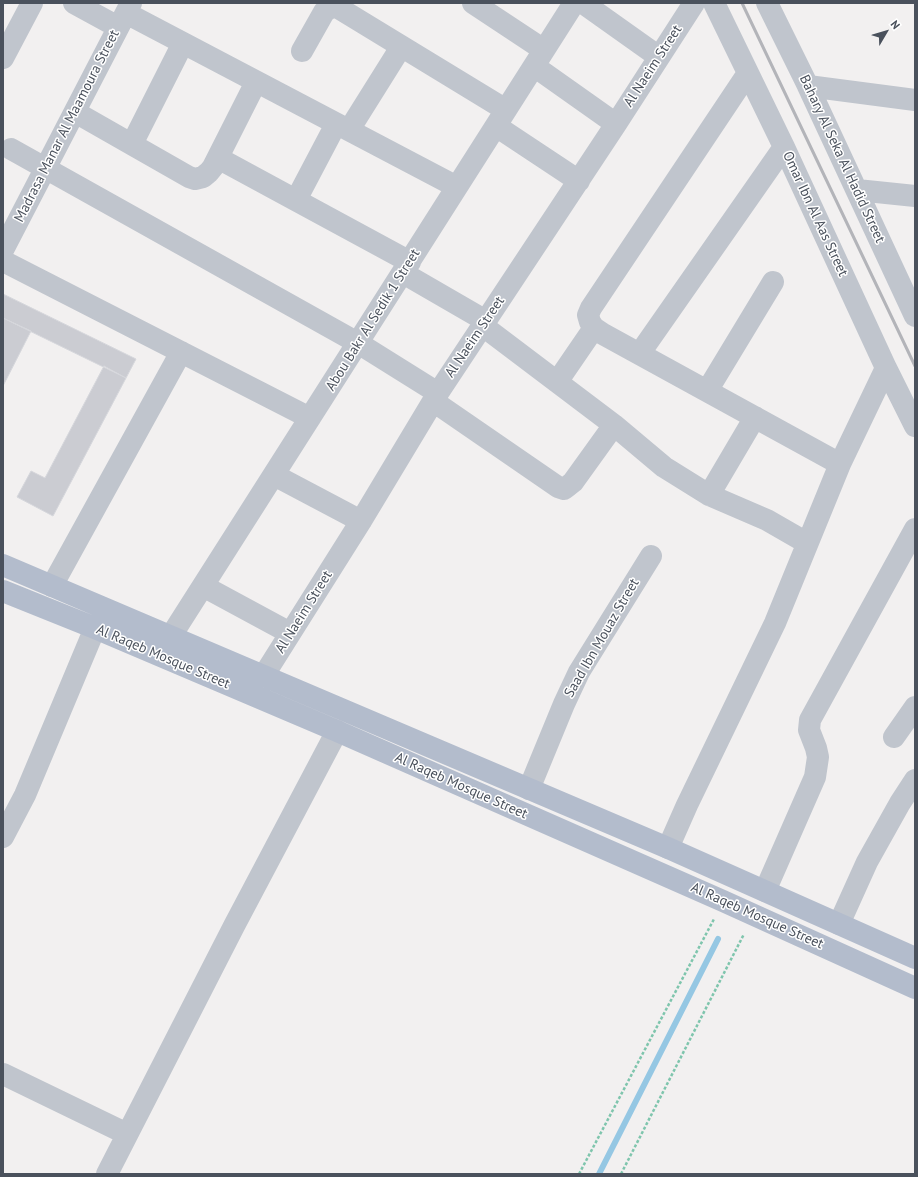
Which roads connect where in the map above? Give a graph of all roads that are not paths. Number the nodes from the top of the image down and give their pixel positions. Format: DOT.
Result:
graph roads {
  1 [pos="32,3"];
  2 [pos="74,3"];
  3 [pos="472,3"];
  4 [pos="574,3"];
  5 [pos="583,3"];
  6 [pos="694,3"];
  7 [pos="714,3"];
  8 [pos="767,3"];
  9 [pos="125,14"];
  10 [pos="183,43"];
  11 [pos="401,47"];
  12 [pos="302,51"];
  13 [pos="659,57"];
  14 [pos="3,58"];
  15 [pos="539,58"];
  16 [pos="748,73"];
  17 [pos="256,82"];
  18 [pos="808,86"];
  19 [pos="915,100"];
  20 [pos="75,112"];
  21 [pos="501,118"];
  22 [pos="616,124"];
  23 [pos="343,127"];
  24 [pos="132,144"];
  25 [pos="784,147"];
  26 [pos="11,149"];
  27 [pos="218,158"];
  28 [pos="45,168"];
  29 [pos="578,181"];
  30 [pos="457,187"];
  31 [pos="857,190"];
  32 [pos="915,196"];
  33 [pos="296,200"];
  34 [pos="3,250"];
  35 [pos="3,262"];
  36 [pos="406,267"];
  37 [pos="773,282"];
  38 [pos="910,297"];
  39 [pos="915,316"];
  40 [pos="485,323"];
  41 [pos="594,328"];
  42 [pos="358,343"];
  43 [pos="181,352"];
  44 [pos="640,353"];
  45 [pos="886,368"];
  46 [pos="557,382"];
  47 [pos="707,391"];
  48 [pos="436,397"];
  49 [pos="754,417"];
  50 [pos="310,418"];
  51 [pos="614,425"];
  52 [pos="915,426"];
  53 [pos="840,464"];
  54 [pos="274,475"];
  55 [pos="709,495"];
  56 [pos="361,521"];
  57 [pos="915,529"];
  58 [pos="807,543"];
  59 [pos="651,556"];
  60 [pos="3,565"];
  61 [pos="52,586"];
  62 [pos="203,586"];
  63 [pos="3,590"];
  64 [pos="95,628"];
  65 [pos="290,633"];
  66 [pos="171,636"];
  67 [pos="264,675"];
  68 [pos="915,707"];
  69 [pos="337,731"];
  70 [pos="894,737"];
  71 [pos="915,780"];
  72 [pos="529,789"];
  73 [pos="3,836"];
  74 [pos="668,848"];
  75 [pos="765,891"];
  76 [pos="839,924"];
  77 [pos="913,952"];
  78 [pos="915,988"];
  79 [pos="3,1074"];
  80 [pos="127,1134"];
  81 [pos="107,1174"];
  1 -- 14 [label="street"];
  2 -- 9 [label="street"];
  3 -- 15 [label="street"];
  4 -- 15 [label="street, Abou Bakr Al Sedik 1 Street"];
  5 -- 13 [label="street"];
  6 -- 13 [label="street, Al Naeim Street"];
  7 -- 16 [label="street, Omar Ibn Al Aas Street"];
  8 -- 18 [label="street, Bahary Al Seka Al Hadid Street"];
  9 -- 10 [label="street"];
  9 -- 20 [label="street, Madrasa Manar Al Maamoura Street"];
  10 -- 17 [label="street"];
  10 -- 24 [label="street"];
  11 -- 12 [label="street"];
  11 -- 21 [label="street"];
  11 -- 23 [label="street"];
  13 -- 22 [label="street, Al Naeim Street"];
  15 -- 21 [label="street, Abou Bakr Al Sedik 1 Street"];
  15 -- 22 [label="street"];
  16 -- 25 [label="street, Omar Ibn Al Aas Street"];
  16 -- 41 [label="street"];
  17 -- 23 [label="street"];
  17 -- 27 [label="street"];
  18 -- 19 [label="street"];
  18 -- 31 [label="street, Bahary Al Seka Al Hadid Street"];
  20 -- 24 [label="street"];
  20 -- 28 [label="street, Madrasa Manar Al Maamoura Street"];
  21 -- 29 [label="street"];
  21 -- 30 [label="street, Abou Bakr Al Sedik 1 Street"];
  22 -- 29 [label="street, Al Naeim Street"];
  23 -- 30 [label="street"];
  23 -- 33 [label="street"];
  24 -- 27 [label="street"];
  25 -- 44 [label="street"];
  25 -- 45 [label="street, Omar Ibn Al Aas Street"];
  26 -- 28 [label="street"];
  27 -- 33 [label="street"];
  28 -- 34 [label="street, Madrasa Manar Al Maamoura Street"];
  28 -- 42 [label="street"];
  29 -- 40 [label="street, Al Naeim Street"];
  30 -- 36 [label="street, Abou Bakr Al Sedik 1 Street"];
  31 -- 32 [label="street"];
  31 -- 38 [label="street, Bahary Al Seka Al Hadid Street"];
  33 -- 36 [label="street"];
  35 -- 43 [label="street"];
  36 -- 40 [label="street"];
  36 -- 42 [label="street, Abou Bakr Al Sedik 1 Street"];
  37 -- 47 [label="street"];
  38 -- 39 [label="street, Bahary Al Seka Al Hadid Street"];
  40 -- 46 [label="street"];
  40 -- 48 [label="street, Al Naeim Street"];
  41 -- 44 [label="street"];
  41 -- 46 [label="street"];
  42 -- 48 [label="street"];
  42 -- 50 [label="street, Abou Bakr Al Sedik 1 Street"];
  43 -- 50 [label="street"];
  43 -- 61 [label="street"];
  44 -- 47 [label="street"];
  45 -- 52 [label="street, Omar Ibn Al Aas Street"];
  45 -- 53 [label="street"];
  46 -- 51 [label="street"];
  47 -- 49 [label="street"];
  48 -- 51 [label="street"];
  48 -- 56 [label="street, Al Naeim Street"];
  49 -- 53 [label="street"];
  49 -- 55 [label="street"];
  50 -- 54 [label="street, Abou Bakr Al Sedik 1 Street"];
  51 -- 55 [label="street"];
  53 -- 58 [label="street"];
  54 -- 56 [label="street"];
  54 -- 62 [label="street, Abou Bakr Al Sedik 1 Street"];
  55 -- 58 [label="street"];
  56 -- 65 [label="street, Al Naeim Street"];
  57 -- 75 [label="street"];
  58 -- 74 [label="street"];
  59 -- 72 [label="street, Saad Ibn Mouaz Street"];
  60 -- 61 [label="main road, Al Raqeb Mosque Street"];
  61 -- 66 [label="main road, Al Raqeb Mosque Street"];
  62 -- 65 [label="street"];
  62 -- 66 [label="street, Abou Bakr Al Sedik 1 Street"];
  63 -- 64 [label="main road, Al Raqeb Mosque Street"];
  64 -- 69 [label="main road, Al Raqeb Mosque Street"];
  64 -- 73 [label="street"];
  65 -- 67 [label="street, Al Naeim Street"];
  66 -- 67 [label="main road, Al Raqeb Mosque Street"];
  67 -- 72 [label="main road, Al Raqeb Mosque Street"];
  68 -- 70 [label="street"];
  69 -- 78 [label="main road, Al Raqeb Mosque Street"];
  69 -- 80 [label="street"];
  71 -- 76 [label="street"];
  72 -- 74 [label="main road, Al Raqeb Mosque Street"];
  74 -- 75 [label="main road, Al Raqeb Mosque Street"];
  75 -- 76 [label="main road, Al Raqeb Mosque Street"];
  76 -- 77 [label="main road, Al Raqeb Mosque Street"];
  79 -- 80 [label="street"];
  80 -- 81 [label="street"];
}
